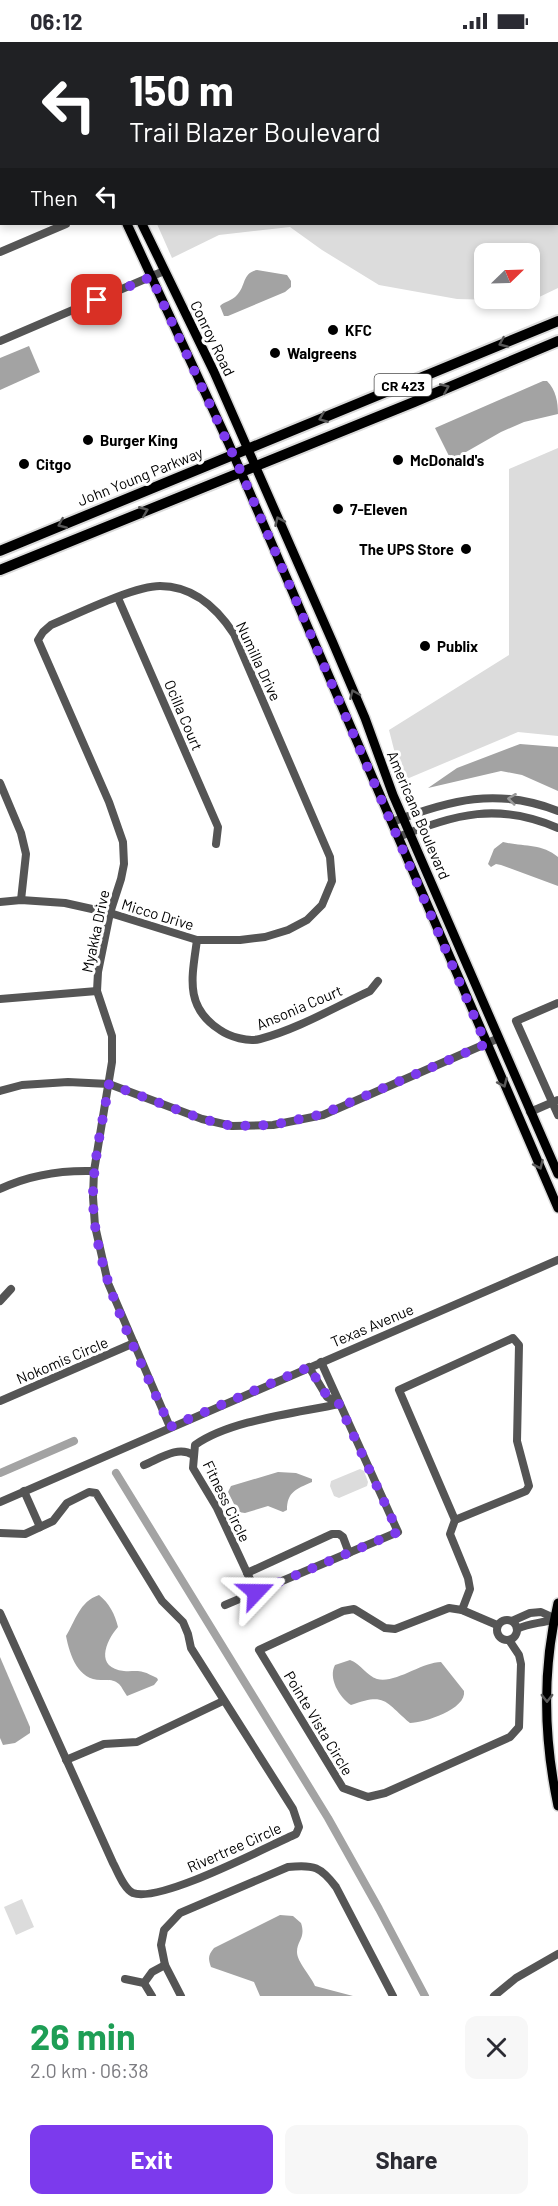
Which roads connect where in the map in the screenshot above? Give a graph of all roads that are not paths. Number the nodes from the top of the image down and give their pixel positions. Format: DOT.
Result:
graph roads {
  1 [pos="127,225"];
  2 [pos="142,225"];
  3 [pos="55,226"];
  4 [pos="0,252"];
  5 [pos="164,271"];
  6 [pos="151,277"];
  7 [pos="558,321"];
  8 [pos="558,340"];
  9 [pos="0,341"];
  10 [pos="526,354"];
  11 [pos="248,448"];
  12 [pos="233,454"];
  13 [pos="255,466"];
  14 [pos="241,472"];
  15 [pos="0,551"];
  16 [pos="0,570"];
  17 [pos="118,598"];
  18 [pos="51,625"];
  19 [pos="308,627"];
  20 [pos="333,643"];
  21 [pos="365,718"];
  22 [pos="350,724"];
  23 [pos="0,783"];
  24 [pos="558,811"];
  25 [pos="403,818"];
  26 [pos="393,822"];
  27 [pos="558,828"];
  28 [pos="409,832"];
  29 [pos="398,837"];
  30 [pos="216,844"];
  31 [pos="330,857"];
  32 [pos="21,900"];
  33 [pos="0,902"];
  34 [pos="110,914"];
  35 [pos="197,940"];
  36 [pos="378,981"];
  37 [pos="98,991"];
  38 [pos="0,999"];
  39 [pos="558,1003"];
  40 [pos="499,1038"];
  41 [pos="486,1044"];
  42 [pos="109,1084"];
  43 [pos="0,1091"];
  44 [pos="555,1101"];
  45 [pos="531,1112"];
  46 [pos="558,1115"];
  47 [pos="94,1171"];
  48 [pos="558,1174"];
  49 [pos="0,1189"];
  50 [pos="558,1208"];
  51 [pos="558,1260"];
  52 [pos="11,1290"];
  53 [pos="0,1302"];
  54 [pos="134,1343"];
  55 [pos="321,1362"];
  56 [pos="309,1367"];
  57 [pos="0,1401"];
  58 [pos="339,1404"];
  59 [pos="170,1427"];
  60 [pos="193,1455"];
  61 [pos="144,1465"];
  62 [pos="24,1491"];
  63 [pos="0,1502"];
  64 [pos="455,1520"];
  65 [pos="40,1527"];
  66 [pos="0,1533"];
  67 [pos="349,1552"];
  68 [pos="247,1573"];
  69 [pos="256,1592"];
  70 [pos="558,1603"];
  71 [pos="225,1605"];
  72 [pos="462,1610"];
  73 [pos="0,1613"];
  74 [pos="556,1619"];
  75 [pos="512,1621"];
  76 [pos="497,1625"];
  77 [pos="518,1629"];
  78 [pos="509,1640"];
  79 [pos="223,1701"];
  80 [pos="66,1760"];
  81 [pos="558,1806"];
  82 [pos="558,1954"];
  83 [pos="165,1965"];
  84 [pos="125,1979"];
  85 [pos="144,1983"];
  86 [pos="152,1996"];
  87 [pos="181,1996"];
  88 [pos="393,1996"];
  89 [pos="494,1996"];
  1 -- 6 [label="main road, Conroy Road"];
  2 -- 5 [label="main road, Conroy Road"];
  3 -- 4 [label="street"];
  5 -- 6 [label="street"];
  5 -- 11 [label="main road, Conroy Road"];
  6 -- 9 [label="street"];
  6 -- 12 [label="main road, Conroy Road"];
  7 -- 10 [label="highway"];
  7 -- 11 [label="highway, John Young Parkway / CR 423, one-way"];
  8 -- 10 [label="highway, CR 423"];
  13 -- 10 [label="highway, CR 423, one-way"];
  11 -- 12 [label="highway, John Young Parkway / CR 423"];
  11 -- 13 [label="main road, Conroy Road"];
  12 -- 14 [label="main road, Conroy Road"];
  12 -- 15 [label="highway, John Young Parkway / CR 423, one-way"];
  13 -- 14 [label="highway, CR 423"];
  20 -- 13 [label="main road, Americana Boulevard, one-way"];
  16 -- 14 [label="highway, CR 423, one-way"];
  14 -- 19 [label="main road, Americana Boulevard"];
  17 -- 18 [label="street, Numilla Drive"];
  17 -- 30 [label="street, Ocilla Court"];
  17 -- 31 [label="street, Numilla Drive"];
  18 -- 34 [label="street, Myakka Drive"];
  19 -- 20 [label="main road"];
  19 -- 22 [label="main road, Americana Boulevard"];
  21 -- 20 [label="main road, Americana Boulevard, one-way"];
  21 -- 22 [label="main road"];
  21 -- 25 [label="main road, Americana Boulevard"];
  22 -- 26 [label="main road, Americana Boulevard"];
  23 -- 32 [label="street"];
  24 -- 25 [label="street, one-way"];
  25 -- 26 [label="street"];
  25 -- 28 [label="main road, Americana Boulevard"];
  26 -- 29 [label="main road, Americana Boulevard"];
  27 -- 28 [label="street"];
  28 -- 29 [label="street"];
  28 -- 40 [label="main road, Americana Boulevard"];
  29 -- 41 [label="main road, Americana Boulevard"];
  31 -- 35 [label="street, Micco Drive"];
  32 -- 33 [label="street, Micco Drive"];
  32 -- 34 [label="street, Micco Drive"];
  34 -- 35 [label="street, Micco Drive"];
  34 -- 37 [label="street, Myakka Drive"];
  35 -- 36 [label="street, Ansonia Court"];
  37 -- 38 [label="street"];
  37 -- 42 [label="street, Myakka Drive"];
  39 -- 44 [label="street"];
  40 -- 41 [label="street"];
  40 -- 45 [label="main road, Americana Boulevard"];
  41 -- 42 [label="street"];
  41 -- 50 [label="main road, Americana Boulevard, one-way"];
  42 -- 43 [label="street"];
  42 -- 47 [label="street, Myakka Drive"];
  44 -- 45 [label="street"];
  44 -- 46 [label="street"];
  45 -- 48 [label="main road, Americana Boulevard"];
  47 -- 49 [label="street"];
  47 -- 54 [label="street, Myakka Drive"];
  51 -- 55 [label="street, Texas Avenue"];
  52 -- 53 [label="street"];
  54 -- 57 [label="street, Nokomis Circle"];
  54 -- 59 [label="street, Myakka Drive"];
  55 -- 56 [label="street, Texas Avenue"];
  55 -- 58 [label="street"];
  56 -- 58 [label="street"];
  56 -- 59 [label="street, Texas Avenue"];
  58 -- 60 [label="street, Fitness Circle"];
  58 -- 67 [label="street"];
  59 -- 62 [label="street, Texas Avenue"];
  60 -- 61 [label="street"];
  60 -- 68 [label="street, Fitness Circle"];
  62 -- 63 [label="street, Texas Avenue"];
  62 -- 65 [label="street"];
  64 -- 64 [label="street"];
  64 -- 72 [label="street"];
  65 -- 66 [label="street, Rivertree Circle"];
  65 -- 79 [label="street, Rivertree Circle"];
  67 -- 68 [label="street"];
  67 -- 69 [label="street"];
  68 -- 69 [label="street, Fitness Circle"];
  69 -- 71 [label="street"];
  70 -- 74 [label="main road"];
  72 -- 76 [label="street, Pointe Vista Circle"];
  72 -- 78 [label="street, Pointe Vista Circle"];
  73 -- 80 [label="street, Rivertree Circle"];
  74 -- 75 [label="street"];
  74 -- 77 [label="street"];
  74 -- 81 [label="main road, one-way"];
  75 -- 76 [label="street"];
  75 -- 77 [label="street"];
  76 -- 78 [label="street, Pointe Vista Circle"];
  77 -- 78 [label="street"];
  79 -- 80 [label="street"];
  79 -- 80 [label="street, Rivertree Circle"];
  82 -- 89 [label="street"];
  83 -- 85 [label="street"];
  83 -- 87 [label="street"];
  83 -- 88 [label="street"];
  84 -- 85 [label="street"];
  85 -- 86 [label="street"];
}
